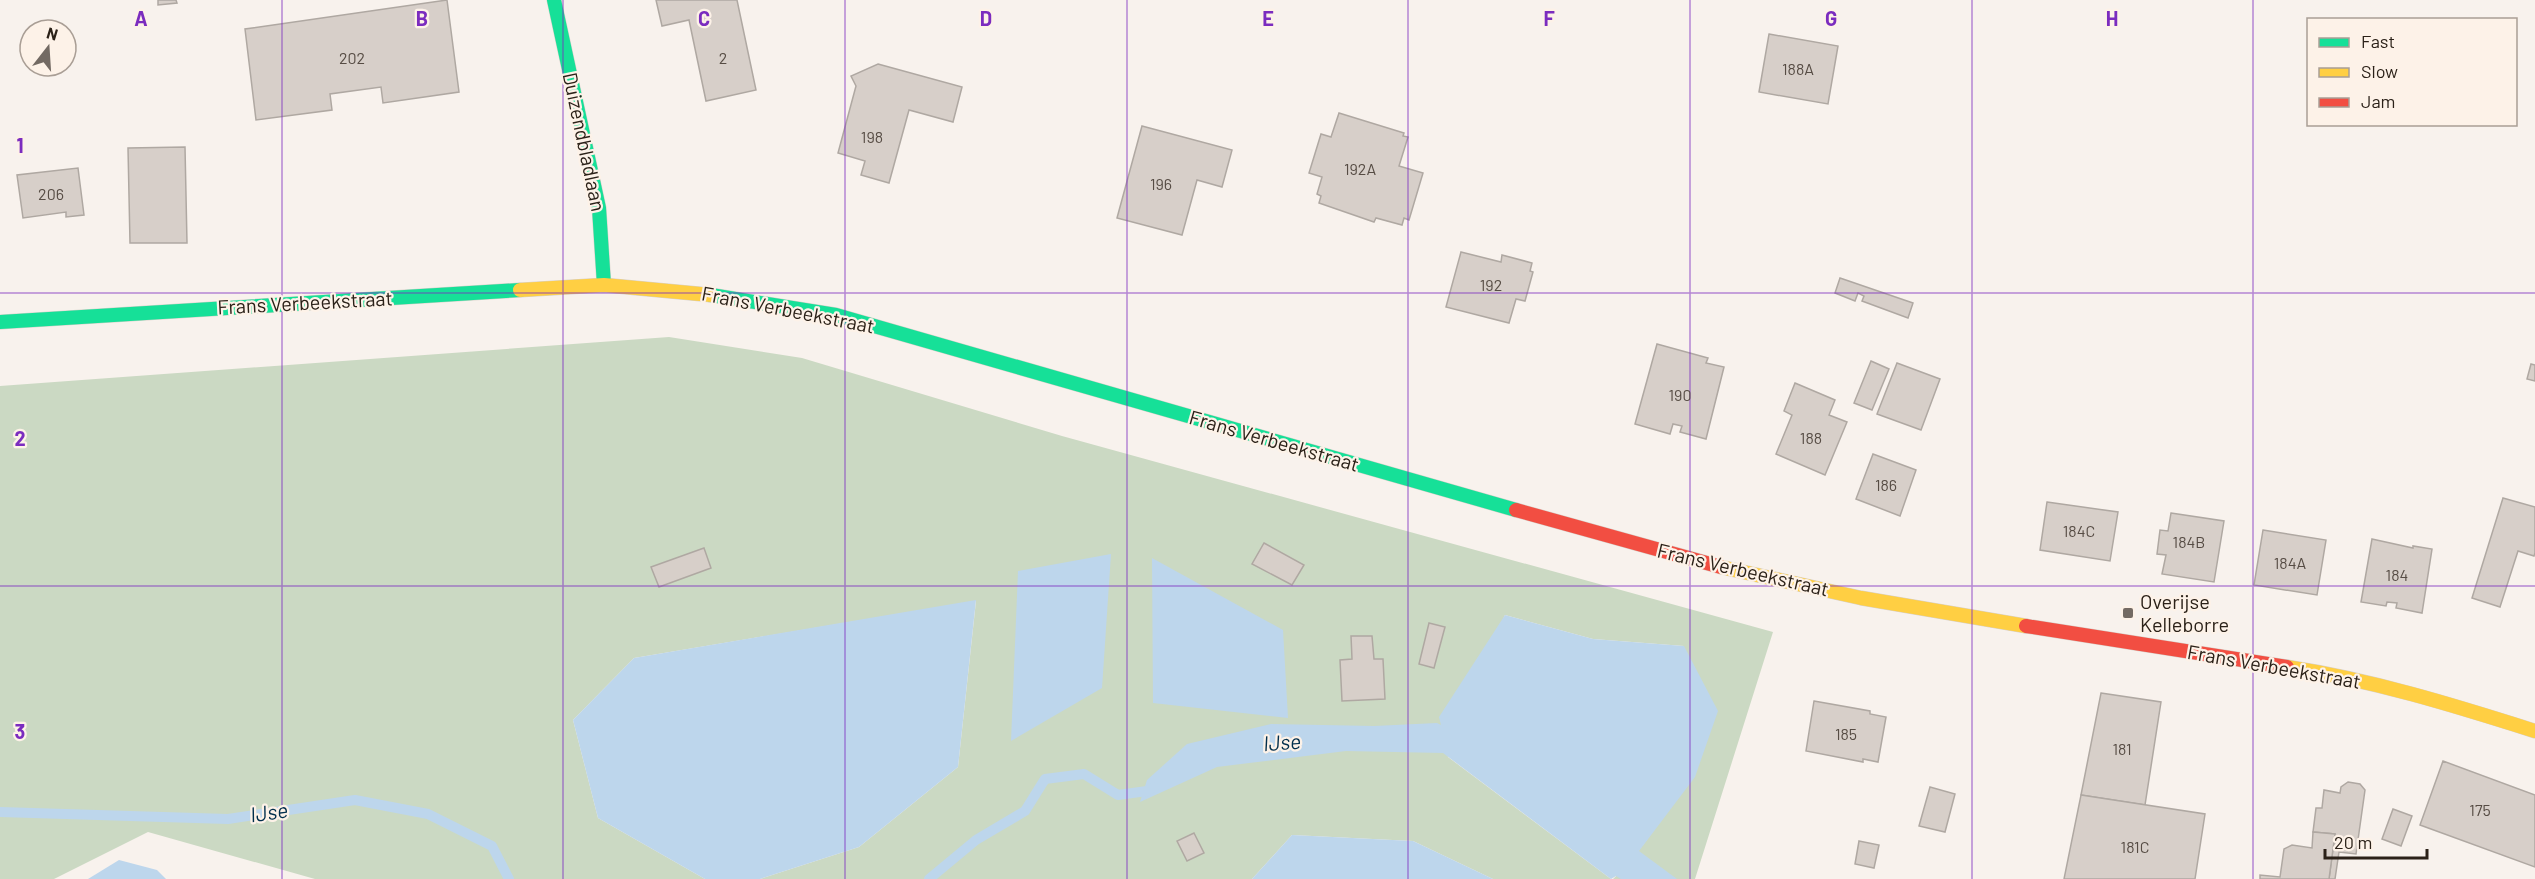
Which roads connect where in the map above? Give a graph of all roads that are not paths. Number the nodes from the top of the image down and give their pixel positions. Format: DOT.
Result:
graph roads {
  1 [pos="554,0"];
  2 [pos="604,285"];
  3 [pos="0,322"];
  4 [pos="2535,731"];
  1 -- 2 [label="main road, Duizendbladlaan"];
  2 -- 3 [label="main road, Frans Verbeekstraat"];
  2 -- 4 [label="main road, Frans Verbeekstraat"];
}
